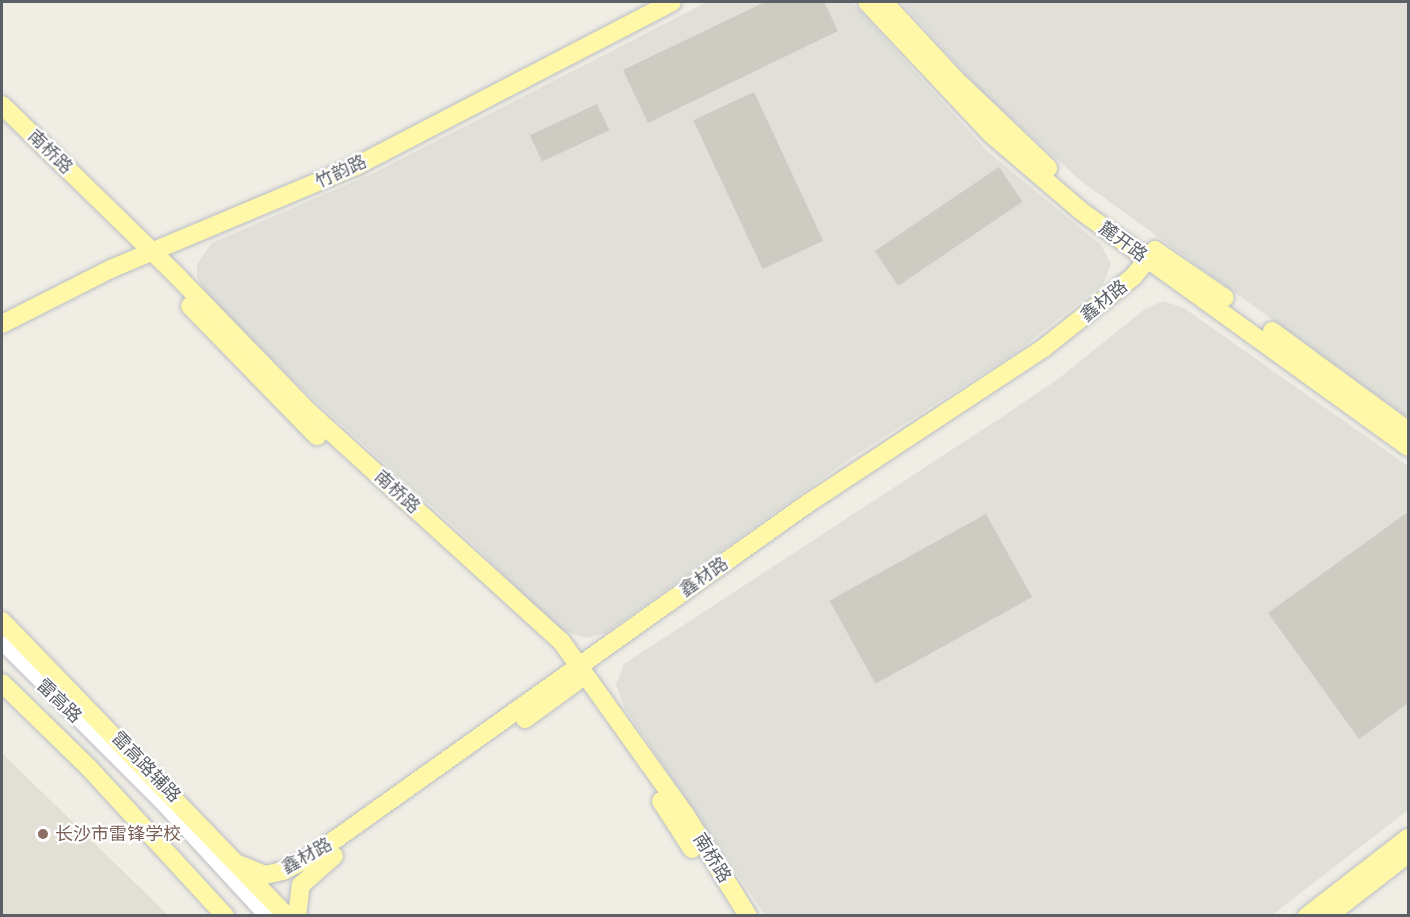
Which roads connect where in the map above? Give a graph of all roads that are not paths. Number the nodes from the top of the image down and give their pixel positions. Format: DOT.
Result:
graph roads {
  1 [pos="646,2"];
  2 [pos="672,2"];
  3 [pos="867,2"];
  4 [pos="884,2"];
  5 [pos="2,105"];
  6 [pos="2,122"];
  7 [pos="143,250"];
  8 [pos="1156,258"];
  9 [pos="2,312"];
  10 [pos="2,324"];
  11 [pos="1408,431"];
  12 [pos="1408,447"];
  13 [pos="2,621"];
  14 [pos="2,643"];
  15 [pos="2,652"];
  16 [pos="579,673"];
  17 [pos="2,683"];
  18 [pos="1408,838"];
  19 [pos="1408,854"];
  20 [pos="242,865"];
  21 [pos="225,915"];
  22 [pos="257,915"];
  23 [pos="266,915"];
  24 [pos="287,915"];
  25 [pos="297,915"];
  26 [pos="734,915"];
  27 [pos="748,915"];
  28 [pos="1307,915"];
  29 [pos="1328,915"];
  1 -- 7 [label="main road, 竹韵路"];
  2 -- 7 [label="main road, 竹韵路"];
  3 -- 8 [label="main road, 麓开路"];
  4 -- 8 [label="main road, 麓开路"];
  5 -- 7 [label="main road, 南桥路"];
  6 -- 7 [label="main road, 南桥路"];
  7 -- 9 [label="main road, 竹韵路"];
  7 -- 10 [label="main road, 竹韵路"];
  7 -- 16 [label="main road, 南桥路"];
  8 -- 11 [label="main road, 麓开路"];
  8 -- 12 [label="main road, 麓开路"];
  8 -- 16 [label="main road, 鑫材路"];
  13 -- 20 [label="main road, 雷高路辅路"];
  14 -- 23 [label="street, 雷高路"];
  15 -- 22 [label="street, 雷高路"];
  16 -- 20 [label="main road, 鑫材路"];
  16 -- 25 [label="main road, 鑫材路"];
  16 -- 26 [label="main road, 南桥路"];
  16 -- 27 [label="main road, 南桥路"];
  17 -- 21 [label="main road"];
  18 -- 28 [label="main road"];
  19 -- 29 [label="main road"];
  20 -- 24 [label="main road, 雷高路辅路"];
}
